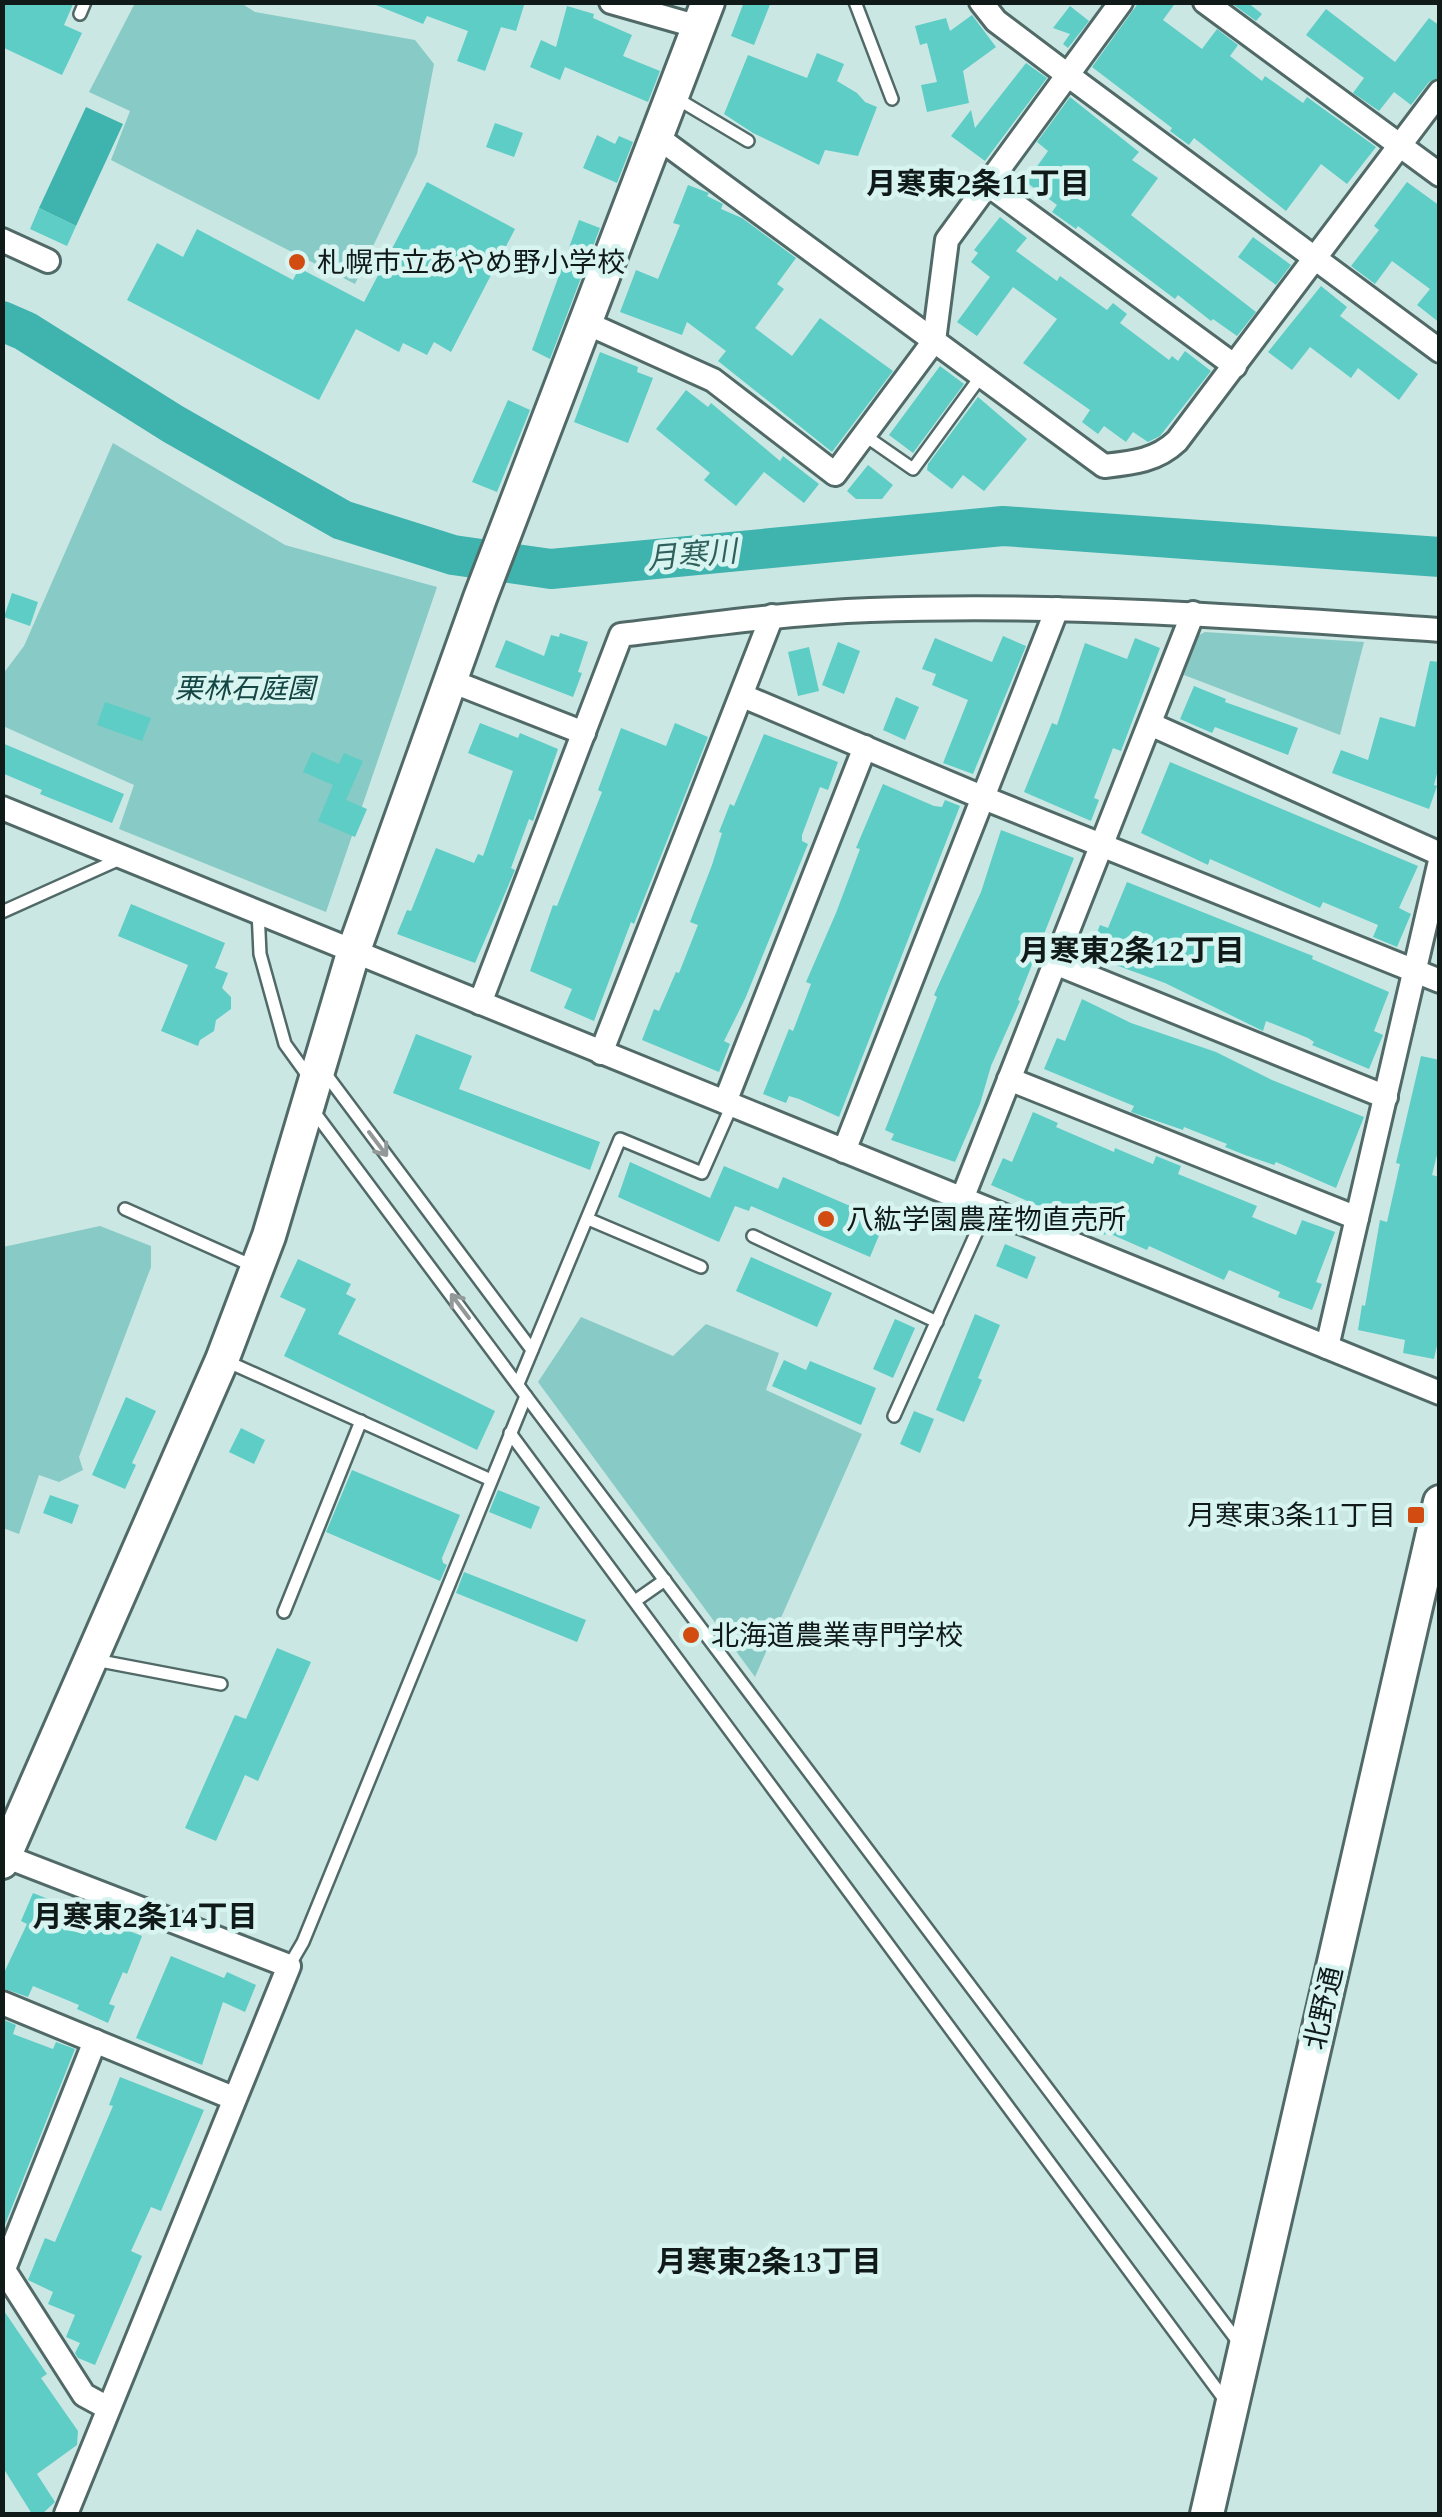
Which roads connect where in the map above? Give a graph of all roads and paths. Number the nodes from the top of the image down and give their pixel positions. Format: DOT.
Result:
graph roads {
  1 [pos="611,2"];
  2 [pos="855,2"];
  3 [pos="981,2"];
  4 [pos="1122,2"];
  5 [pos="1205,2"];
  6 [pos="703,15"];
  7 [pos="1069,76"];
  8 [pos="1440,92"];
  9 [pos="672,96"];
  10 [pos="892,99"];
  11 [pos="656,136"];
  12 [pos="748,141"];
  13 [pos="1400,146"];
  14 [pos="1440,175"];
  15 [pos="986,184"];
  16 [pos="2,240"];
  17 [pos="48,261"];
  18 [pos="1314,261"];
  19 [pos="584,322"];
  20 [pos="934,341"];
  21 [pos="1440,351"];
  22 [pos="1235,366"];
  23 [pos="981,376"];
  24 [pos="864,435"];
  25 [pos="1056,609"];
  26 [pos="1193,614"];
  27 [pos="772,616"];
  28 [pos="1440,630"];
  29 [pos="451,681"];
  30 [pos="743,696"];
  31 [pos="1150,724"];
  32 [pos="584,732"];
  33 [pos="865,748"];
  34 [pos="984,798"];
  35 [pos="2,808"];
  36 [pos="1100,843"];
  37 [pos="1440,854"];
  38 [pos="124,858"];
  39 [pos="1440,861"];
  40 [pos="258,911"];
  41 [pos="2,912"];
  42 [pos="354,950"];
  43 [pos="1055,962"];
  44 [pos="1415,972"];
  45 [pos="1440,981"];
  46 [pos="480,1003"];
  47 [pos="601,1052"];
  48 [pos="1009,1079"];
  49 [pos="314,1085"];
  50 [pos="1386,1097"];
  51 [pos="729,1103"];
  52 [pos="844,1151"];
  53 [pos="962,1199"];
  54 [pos="125,1209"];
  55 [pos="987,1210"];
  56 [pos="1357,1218"];
  57 [pos="588,1219"];
  58 [pos="753,1236"];
  59 [pos="701,1267"];
  60 [pos="257,1268"];
  61 [pos="936,1322"];
  62 [pos="1326,1347"];
  63 [pos="532,1350"];
  64 [pos="222,1360"];
  65 [pos="518,1384"];
  66 [pos="1440,1393"];
  67 [pos="526,1396"];
  68 [pos="894,1416"];
  69 [pos="360,1421"];
  70 [pos="510,1433"];
  71 [pos="491,1480"];
  72 [pos="1440,1502"];
  73 [pos="664,1580"];
  74 [pos="635,1601"];
  75 [pos="284,1612"];
  76 [pos="91,1659"];
  77 [pos="221,1684"];
  78 [pos="3,1858"];
  79 [pos="289,1966"];
  80 [pos="2,2003"];
  81 [pos="95,2042"];
  82 [pos="233,2098"];
  83 [pos="3,2268"];
  84 [pos="1245,2350"];
  85 [pos="108,2408"];
  86 [pos="1232,2409"];
  87 [pos="66,2514"];
  88 [pos="1207,2514"];
  1 -- 6 [label="street"];
  2 -- 10 [label="lane"];
  3 -- 7 [label="street"];
  4 -- 7 [label="street"];
  5 -- 13 [label="street"];
  6 -- 9 [label="street"];
  7 -- 15 [label="street"];
  7 -- 18 [label="street"];
  8 -- 13 [label="street"];
  9 -- 11 [label="street"];
  9 -- 12 [label="lane"];
  11 -- 19 [label="street"];
  11 -- 20 [label="street"];
  13 -- 14 [label="street"];
  13 -- 18 [label="street"];
  15 -- 20 [label="street"];
  15 -- 22 [label="street"];
  16 -- 17 [label="street"];
  18 -- 21 [label="street"];
  18 -- 22 [label="street"];
  19 -- 24 [label="street"];
  19 -- 29 [label="street"];
  20 -- 23 [label="street"];
  20 -- 24 [label="street"];
  22 -- 23 [label="street"];
  23 -- 24 [label="lane"];
  25 -- 26 [label="street"];
  25 -- 27 [label="street"];
  25 -- 34 [label="street"];
  26 -- 28 [label="street"];
  26 -- 31 [label="street"];
  27 -- 30 [label="street"];
  27 -- 32 [label="street"];
  29 -- 32 [label="street"];
  29 -- 42 [label="street"];
  30 -- 33 [label="street"];
  30 -- 47 [label="street"];
  31 -- 36 [label="street"];
  31 -- 37 [label="street"];
  32 -- 46 [label="street"];
  33 -- 34 [label="street"];
  33 -- 51 [label="street"];
  34 -- 36 [label="street"];
  34 -- 52 [label="street"];
  35 -- 38 [label="street"];
  36 -- 43 [label="street"];
  36 -- 44 [label="street"];
  38 -- 40 [label="street"];
  38 -- 41 [label="lane"];
  39 -- 44 [label="street"];
  40 -- 42 [label="street"];
  40 -- 49 [label="lane"];
  42 -- 46 [label="street"];
  42 -- 49 [label="street"];
  43 -- 48 [label="street"];
  43 -- 50 [label="street"];
  44 -- 45 [label="street"];
  44 -- 50 [label="street"];
  46 -- 47 [label="street"];
  47 -- 51 [label="street"];
  48 -- 53 [label="street"];
  48 -- 56 [label="street"];
  49 -- 60 [label="street"];
  49 -- 63 [label="lane, one-way"];
  65 -- 49 [label="lane, one-way"];
  50 -- 56 [label="street"];
  51 -- 52 [label="street"];
  51 -- 57 [label="lane"];
  52 -- 53 [label="street"];
  53 -- 55 [label="street"];
  54 -- 60 [label="lane"];
  55 -- 61 [label="lane"];
  55 -- 62 [label="street"];
  56 -- 62 [label="street"];
  57 -- 59 [label="lane"];
  57 -- 63 [label="lane"];
  58 -- 61 [label="lane"];
  60 -- 64 [label="street"];
  61 -- 68 [label="lane"];
  62 -- 66 [label="street"];
  63 -- 65 [label="lane"];
  64 -- 69 [label="lane"];
  64 -- 76 [label="street"];
  65 -- 67 [label="lane"];
  67 -- 70 [label="lane"];
  67 -- 73 [label="lane"];
  69 -- 71 [label="lane"];
  69 -- 75 [label="lane"];
  70 -- 71 [label="lane"];
  70 -- 74 [label="lane"];
  71 -- 79 [label="lane"];
  72 -- 84 [label="street, 北野通"];
  73 -- 74 [label="lane"];
  73 -- 84 [label="lane"];
  74 -- 86 [label="lane"];
  76 -- 77 [label="lane"];
  76 -- 78 [label="street"];
  78 -- 79 [label="street"];
  79 -- 82 [label="street"];
  80 -- 81 [label="street"];
  81 -- 82 [label="street"];
  81 -- 83 [label="street"];
  82 -- 85 [label="street"];
  83 -- 85 [label="street"];
  84 -- 86 [label="street, 北野通"];
  85 -- 87 [label="street"];
  86 -- 88 [label="street, 北野通"];
}
